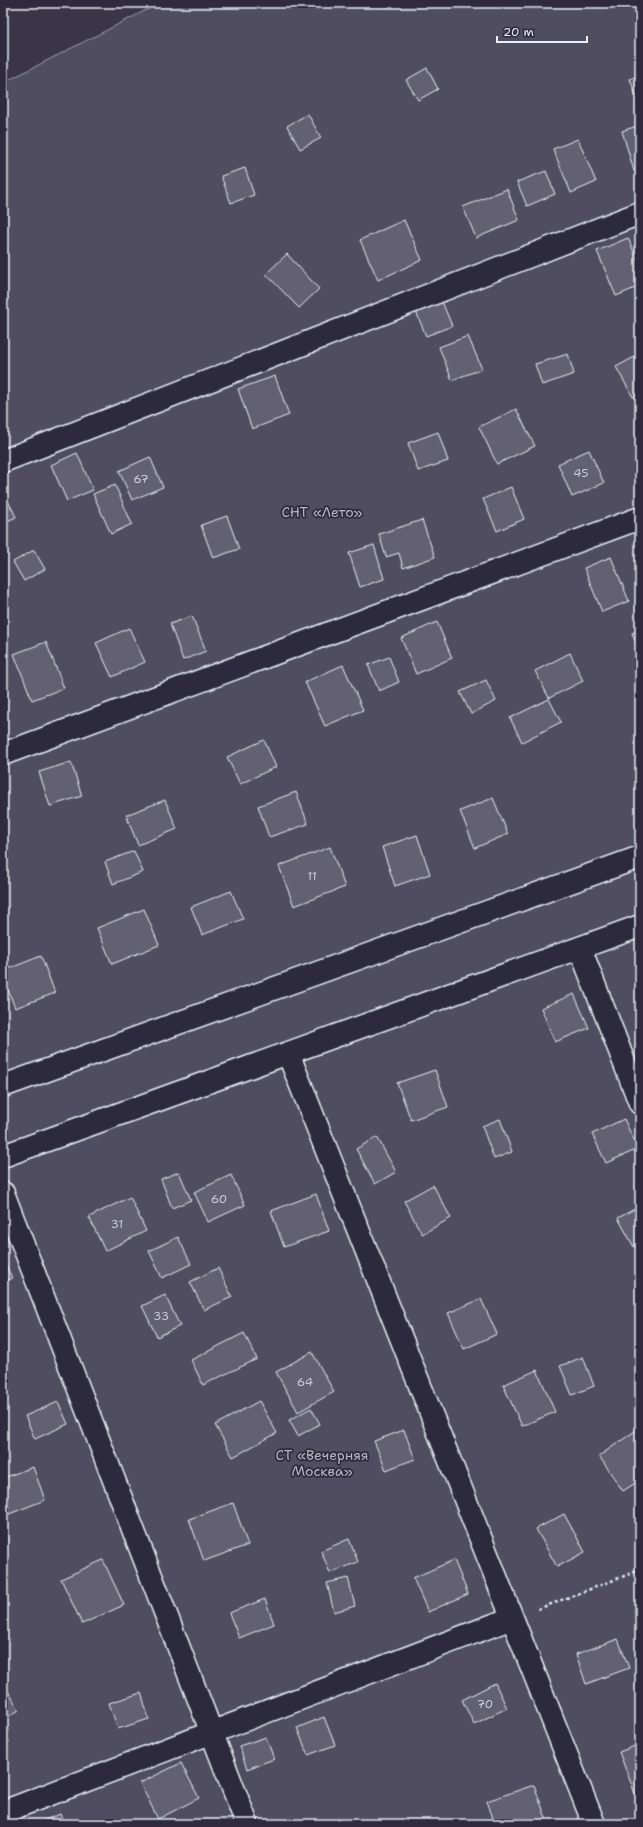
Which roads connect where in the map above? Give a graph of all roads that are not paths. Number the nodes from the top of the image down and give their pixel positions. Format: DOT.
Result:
graph roads {
  1 [pos="640,213"];
  2 [pos="3,462"];
  3 [pos="640,518"];
  4 [pos="3,754"];
  5 [pos="640,857"];
  6 [pos="640,926"];
  7 [pos="580,948"];
  8 [pos="288,1053"];
  9 [pos="3,1086"];
  10 [pos="640,1103"];
  11 [pos="3,1156"];
  12 [pos="3,1193"];
  13 [pos="512,1618"];
  14 [pos="212,1733"];
  15 [pos="3,1812"];
  16 [pos="247,1824"];
  17 [pos="594,1824"];
  1 -- 2 [label="street"];
  3 -- 4 [label="street"];
  5 -- 9 [label="street"];
  6 -- 7 [label="street"];
  7 -- 8 [label="street"];
  7 -- 10 [label="street"];
  8 -- 11 [label="street"];
  8 -- 13 [label="street"];
  12 -- 14 [label="street"];
  13 -- 14 [label="street"];
  13 -- 17 [label="street"];
  14 -- 15 [label="street"];
  14 -- 16 [label="street"];
}
